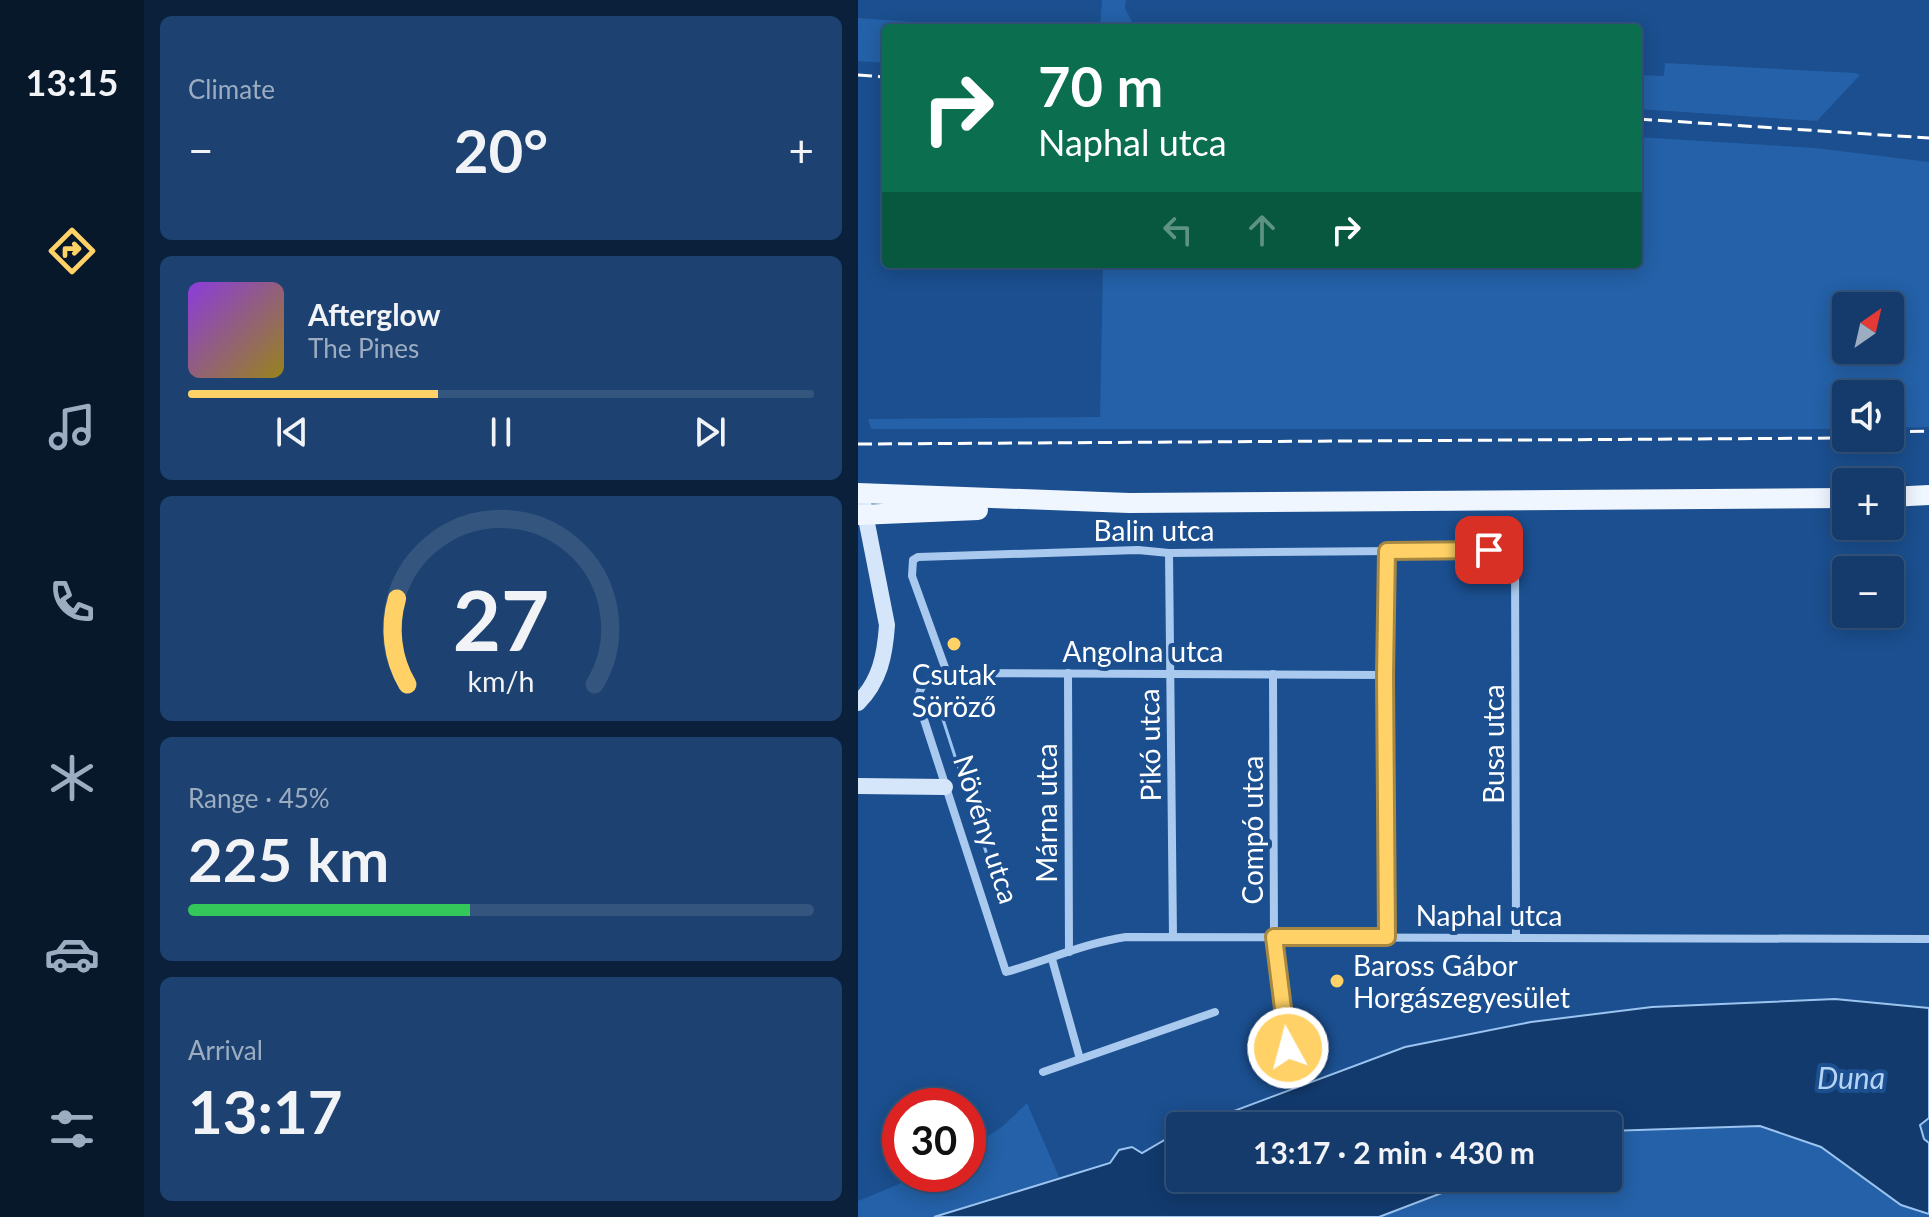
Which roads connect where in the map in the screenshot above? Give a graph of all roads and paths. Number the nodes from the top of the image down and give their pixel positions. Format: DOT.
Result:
graph roads {
  1 [pos="860,493"];
  2 [pos="1929,495"];
  3 [pos="1904,496"];
  4 [pos="1832,498"];
  5 [pos="1129,503"];
  6 [pos="862,515"];
  7 [pos="1515,550"];
  8 [pos="1387,551"];
  9 [pos="1169,553"];
  10 [pos="947,673"];
  11 [pos="1068,673"];
  12 [pos="1170,674"];
  13 [pos="1273,674"];
  14 [pos="1385,675"];
  15 [pos="858,703"];
  16 [pos="858,786"];
  17 [pos="945,787"];
  18 [pos="1173,937"];
  19 [pos="1274,937"];
  20 [pos="1387,937"];
  21 [pos="1516,938"];
  22 [pos="1929,939"];
  23 [pos="1069,952"];
  24 [pos="1052,959"];
  25 [pos="1006,972"];
  26 [pos="1215,1012"];
  27 [pos="1080,1059"];
  28 [pos="1043,1072"];
  29 [pos="1291,1082"];
  1 -- 5 [label="main road"];
  1 -- 6 [label="main road"];
  2 -- 3 [label="main road"];
  4 -- 5 [label="main road"];
  5 -- 6 [label="main road"];
  6 -- 15 [label="main road"];
  7 -- 8 [label="street, Balin utca"];
  7 -- 21 [label="street, Busa utca"];
  8 -- 9 [label="street, Balin utca"];
  8 -- 14 [label="street"];
  9 -- 10 [label="street, Balin utca"];
  9 -- 12 [label="street, Pikó utca"];
  10 -- 11 [label="street, Angolna utca"];
  10 -- 17 [label="street, Növény utca"];
  11 -- 12 [label="street, Angolna utca"];
  11 -- 23 [label="street, Márna utca"];
  12 -- 13 [label="street, Angolna utca"];
  12 -- 18 [label="street, Pikó utca"];
  13 -- 14 [label="street, Angolna utca"];
  13 -- 19 [label="street, Compó utca"];
  14 -- 20 [label="street"];
  16 -- 17 [label="main road"];
  17 -- 25 [label="street, Növény utca"];
  18 -- 19 [label="street, Naphal utca"];
  18 -- 23 [label="street, Naphal utca"];
  19 -- 20 [label="street, Naphal utca"];
  19 -- 29 [label="street, Compó utca"];
  20 -- 21 [label="street, Naphal utca"];
  21 -- 22 [label="street, Naphal utca"];
  23 -- 24 [label="street, Naphal utca"];
  24 -- 25 [label="street, Naphal utca"];
  24 -- 27 [label="street"];
  26 -- 27 [label="street"];
  27 -- 28 [label="street"];
}
